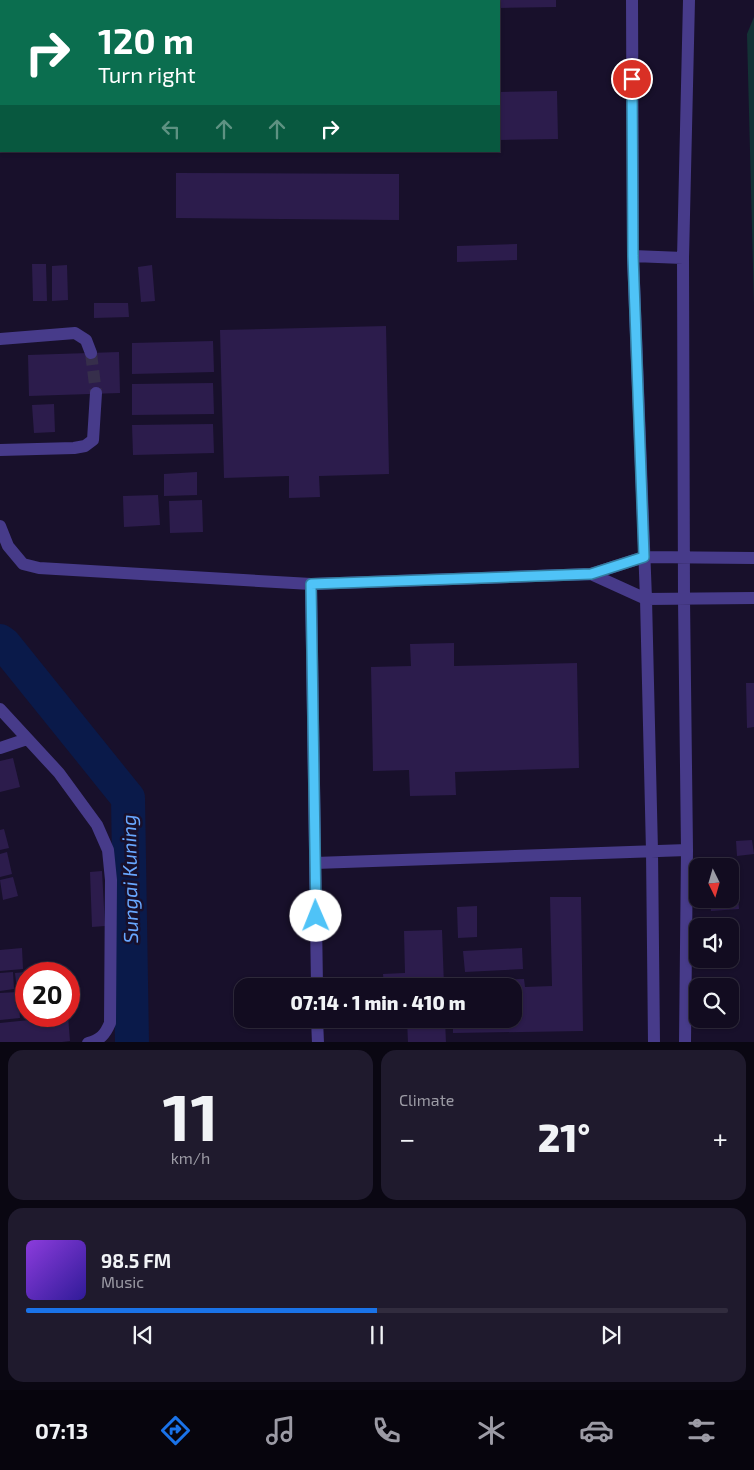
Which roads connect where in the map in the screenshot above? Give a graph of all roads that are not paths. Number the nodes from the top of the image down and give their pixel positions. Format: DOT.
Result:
graph roads {
  1 [pos="632,0"];
  2 [pos="689,0"];
  3 [pos="633,256"];
  4 [pos="682,258"];
  5 [pos="0,339"];
  6 [pos="91,353"];
  7 [pos="96,393"];
  8 [pos="0,450"];
  9 [pos="0,526"];
  10 [pos="644,557"];
  11 [pos="684,557"];
  12 [pos="754,558"];
  13 [pos="591,574"];
  14 [pos="311,584"];
  15 [pos="754,598"];
  16 [pos="646,599"];
  17 [pos="684,599"];
  18 [pos="0,709"];
  19 [pos="27,740"];
  20 [pos="0,748"];
  21 [pos="687,850"];
  22 [pos="652,851"];
  23 [pos="315,863"];
  24 [pos="317,978"];
  25 [pos="317,1028"];
  26 [pos="88,1042"];
  27 [pos="318,1042"];
  28 [pos="654,1042"];
  29 [pos="685,1042"];
  1 -- 3 [label="street"];
  2 -- 4 [label="street"];
  3 -- 4 [label="street"];
  3 -- 10 [label="street"];
  4 -- 11 [label="street"];
  5 -- 6 [label="street"];
  7 -- 8 [label="street"];
  9 -- 14 [label="street"];
  10 -- 11 [label="street"];
  10 -- 13 [label="street"];
  10 -- 16 [label="street"];
  11 -- 12 [label="street"];
  11 -- 17 [label="street"];
  13 -- 14 [label="street"];
  13 -- 16 [label="street"];
  14 -- 23 [label="street"];
  15 -- 17 [label="street"];
  16 -- 17 [label="street"];
  16 -- 22 [label="street"];
  17 -- 21 [label="street"];
  18 -- 19 [label="street"];
  19 -- 20 [label="street"];
  19 -- 26 [label="street"];
  21 -- 22 [label="street"];
  21 -- 29 [label="street"];
  22 -- 23 [label="street"];
  22 -- 28 [label="street"];
  23 -- 24 [label="street"];
  25 -- 27 [label="street"];
}
